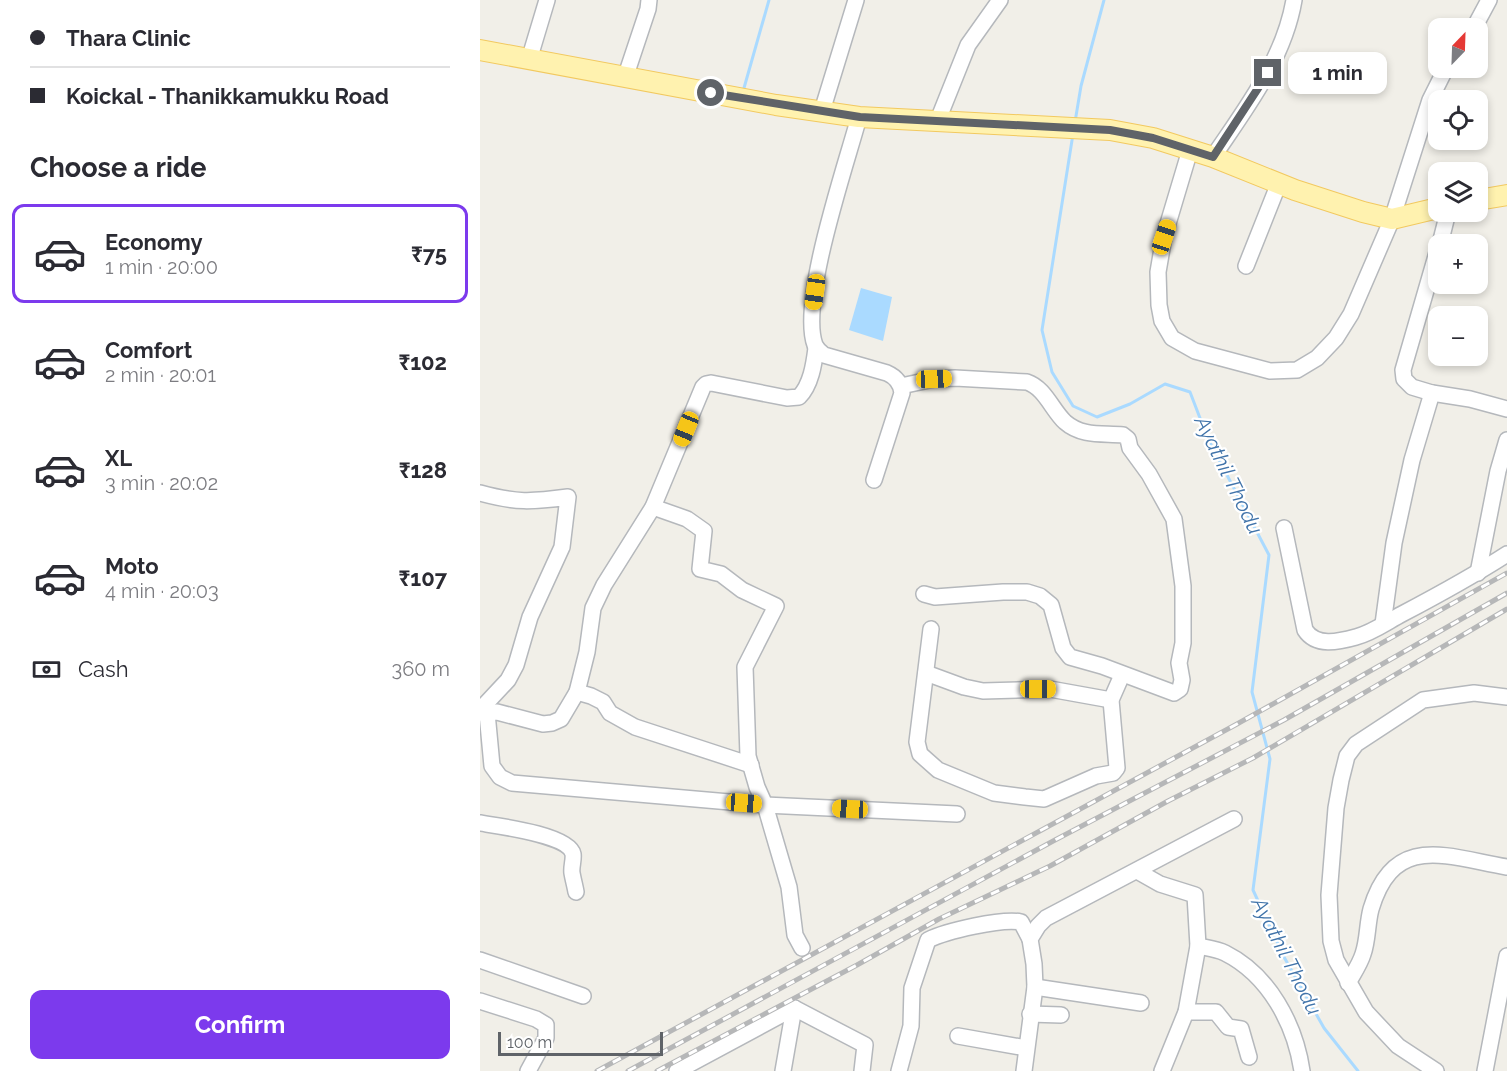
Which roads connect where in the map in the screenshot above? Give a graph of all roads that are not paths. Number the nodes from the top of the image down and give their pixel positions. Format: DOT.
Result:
graph roads {
  1 [pos="547,0"];
  2 [pos="649,0"];
  3 [pos="856,0"];
  4 [pos="1000,0"];
  5 [pos="1294,0"];
  6 [pos="1489,0"];
  7 [pos="1479,18"];
  8 [pos="480,50"];
  9 [pos="529,60"];
  10 [pos="625,78"];
  11 [pos="1441,78"];
  12 [pos="822,111"];
  13 [pos="860,117"];
  14 [pos="938,120"];
  15 [pos="1190,150"];
  16 [pos="1213,157"];
  17 [pos="1279,183"];
  18 [pos="1507,195"];
  19 [pos="1488,198"];
  20 [pos="1428,210"];
  21 [pos="1392,219"];
  22 [pos="1246,266"];
  23 [pos="1428,285"];
  24 [pos="816,348"];
  25 [pos="901,386"];
  26 [pos="1432,393"];
  27 [pos="1507,409"];
  28 [pos="1507,440"];
  29 [pos="874,480"];
  30 [pos="480,493"];
  31 [pos="653,507"];
  32 [pos="1284,528"];
  33 [pos="1507,554"];
  34 [pos="1478,573"];
  35 [pos="924,594"];
  36 [pos="1383,624"];
  37 [pos="931,629"];
  38 [pos="926,673"];
  39 [pos="1122,675"];
  40 [pos="577,693"];
  41 [pos="1507,697"];
  42 [pos="1111,700"];
  43 [pos="482,712"];
  44 [pos="751,765"];
  45 [pos="765,805"];
  46 [pos="957,814"];
  47 [pos="1234,819"];
  48 [pos="483,824"];
  49 [pos="480,839"];
  50 [pos="1507,867"];
  51 [pos="1137,871"];
  52 [pos="576,892"];
  53 [pos="1030,939"];
  54 [pos="1198,946"];
  55 [pos="802,948"];
  56 [pos="1507,956"];
  57 [pos="480,960"];
  58 [pos="1348,982"];
  59 [pos="1035,987"];
  60 [pos="583,996"];
  61 [pos="480,1001"];
  62 [pos="1141,1003"];
  63 [pos="794,1008"];
  64 [pos="1186,1012"];
  65 [pos="1030,1014"];
  66 [pos="1060,1016"];
  67 [pos="958,1036"];
  68 [pos="1026,1048"];
  69 [pos="1249,1057"];
  70 [pos="528,1071"];
  71 [pos="677,1071"];
  72 [pos="783,1071"];
  73 [pos="862,1071"];
  74 [pos="899,1071"];
  75 [pos="1024,1071"];
  76 [pos="1162,1071"];
  77 [pos="1302,1071"];
  78 [pos="1436,1071"];
  79 [pos="1485,1071"];
  1 -- 9 [label="street"];
  2 -- 10 [label="street"];
  3 -- 12 [label="street"];
  4 -- 14 [label="street"];
  5 -- 16 [label="street"];
  6 -- 7 [label="street"];
  8 -- 9 [label="main road"];
  9 -- 10 [label="main road"];
  10 -- 12 [label="main road"];
  11 -- 21 [label="street"];
  12 -- 13 [label="main road"];
  13 -- 14 [label="main road"];
  13 -- 24 [label="street"];
  14 -- 15 [label="main road"];
  15 -- 16 [label="main road"];
  15 -- 21 [label="street"];
  16 -- 17 [label="main road"];
  17 -- 21 [label="main road"];
  17 -- 22 [label="street"];
  18 -- 19 [label="main road"];
  20 -- 21 [label="main road"];
  23 -- 26 [label="street"];
  24 -- 25 [label="street"];
  24 -- 31 [label="street"];
  25 -- 29 [label="street"];
  25 -- 39 [label="street"];
  26 -- 27 [label="street"];
  26 -- 36 [label="street"];
  28 -- 34 [label="street"];
  30 -- 43 [label="street"];
  31 -- 40 [label="street"];
  31 -- 44 [label="street"];
  32 -- 36 [label="street"];
  33 -- 34 [label="street"];
  34 -- 36 [label="street"];
  35 -- 39 [label="street"];
  37 -- 38 [label="street"];
  38 -- 42 [label="street"];
  38 -- 42 [label="street"];
  39 -- 42 [label="street"];
  40 -- 43 [label="street"];
  40 -- 44 [label="street"];
  41 -- 58 [label="street"];
  43 -- 45 [label="street"];
  44 -- 45 [label="street"];
  45 -- 46 [label="street"];
  45 -- 55 [label="street"];
  47 -- 51 [label="street"];
  48 -- 49 [label="street"];
  48 -- 52 [label="street"];
  50 -- 58 [label="street"];
  51 -- 53 [label="street"];
  51 -- 54 [label="street"];
  53 -- 59 [label="street"];
  53 -- 74 [label="street"];
  54 -- 64 [label="street"];
  54 -- 77 [label="street"];
  56 -- 79 [label="street"];
  57 -- 60 [label="street"];
  58 -- 78 [label="street"];
  59 -- 62 [label="street"];
  59 -- 65 [label="street"];
  61 -- 70 [label="street"];
  63 -- 71 [label="street"];
  63 -- 72 [label="street"];
  63 -- 73 [label="street"];
  64 -- 69 [label="street"];
  64 -- 76 [label="street"];
  65 -- 66 [label="street"];
  65 -- 68 [label="street"];
  67 -- 68 [label="street"];
  68 -- 75 [label="street"];
}
